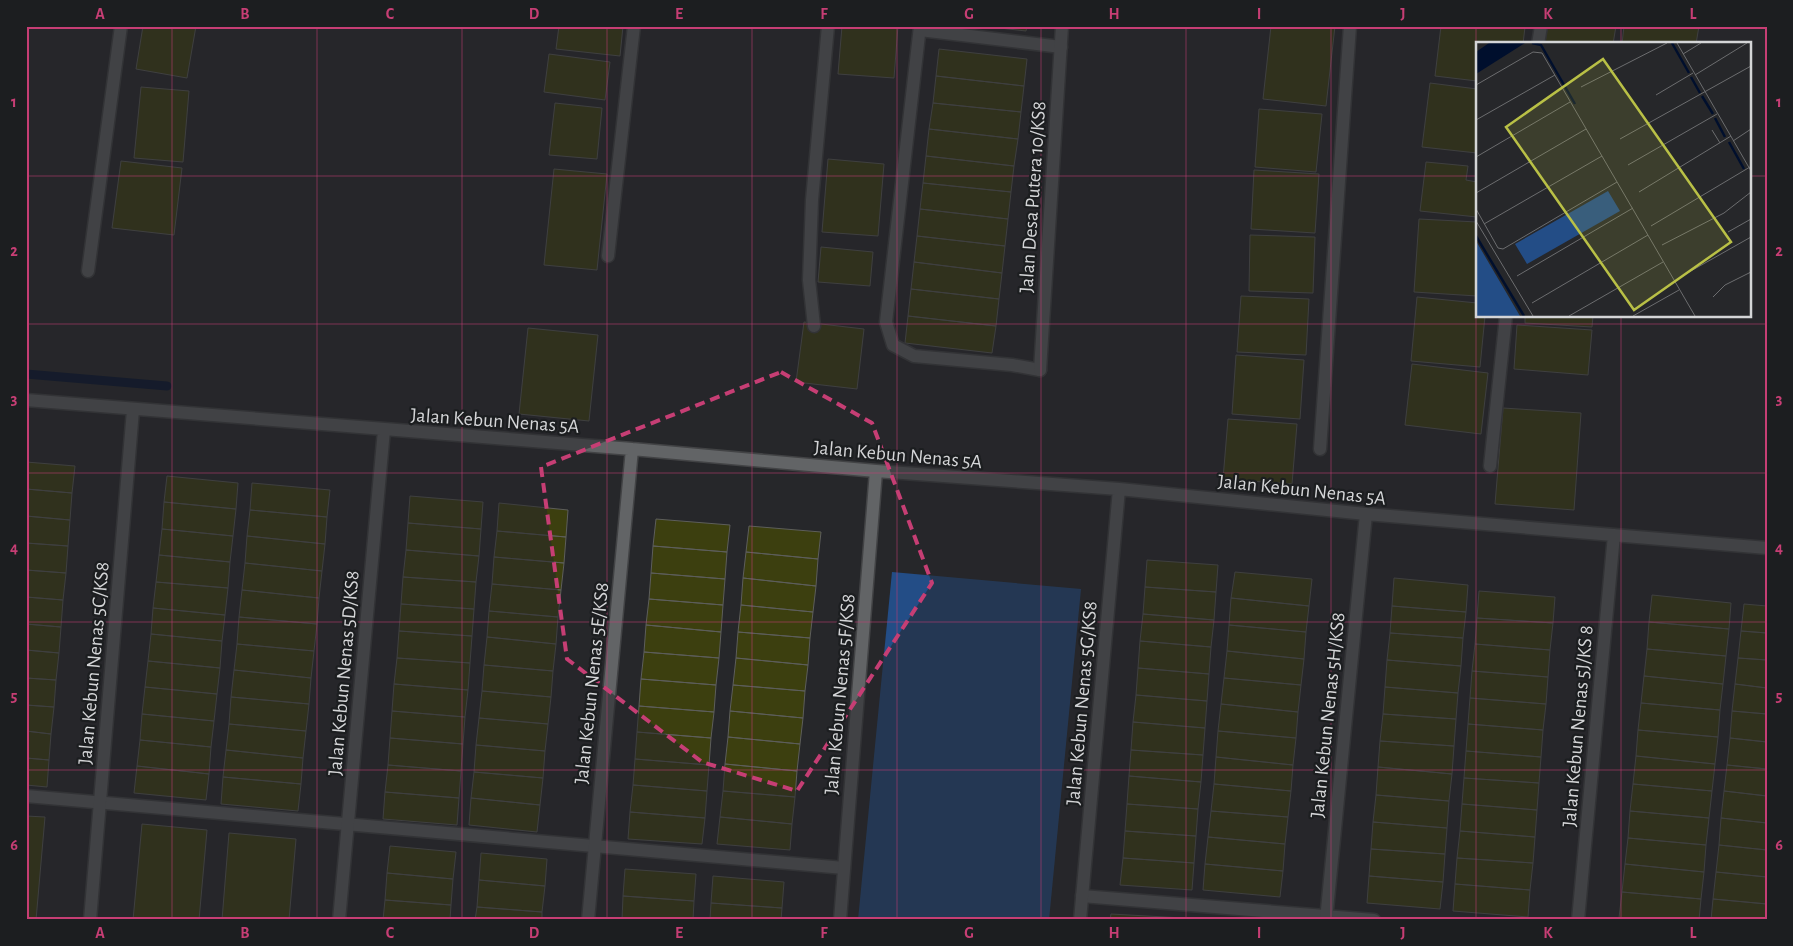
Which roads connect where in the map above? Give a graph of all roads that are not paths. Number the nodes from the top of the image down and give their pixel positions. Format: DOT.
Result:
graph roads {
  1 [pos="121,26"];
  2 [pos="634,26"];
  3 [pos="828,26"];
  4 [pos="1062,26"];
  5 [pos="1350,26"];
  6 [pos="1541,26"];
  7 [pos="920,28"];
  8 [pos="1538,42"];
  9 [pos="1061,47"];
  10 [pos="608,256"];
  11 [pos="88,271"];
  12 [pos="1506,318"];
  13 [pos="814,326"];
  14 [pos="26,400"];
  15 [pos="133,410"];
  16 [pos="384,430"];
  17 [pos="1320,448"];
  18 [pos="632,449"];
  19 [pos="1490,466"];
  20 [pos="876,472"];
  21 [pos="1119,490"];
  22 [pos="1366,514"];
  23 [pos="1614,535"];
  24 [pos="1767,548"];
  25 [pos="26,796"];
  26 [pos="101,802"];
  27 [pos="348,825"];
  28 [pos="594,847"];
  29 [pos="844,868"];
  30 [pos="1082,896"];
  31 [pos="1326,918"];
  32 [pos="90,920"];
  33 [pos="339,920"];
  34 [pos="588,920"];
  35 [pos="840,920"];
  36 [pos="1080,920"];
  37 [pos="1374,920"];
  38 [pos="1578,920"];
  1 -- 11 [label="street"];
  2 -- 10 [label="street"];
  3 -- 13 [label="street"];
  4 -- 9 [label="street, Jalan Desa Putera 10/KS8"];
  5 -- 17 [label="street"];
  6 -- 8 [label="street"];
  7 -- 9 [label="street"];
  7 -- 9 [label="street, Jalan Desa Putera 10/KS8"];
  12 -- 19 [label="street"];
  14 -- 15 [label="street, Jalan Kebun Nenas 5A"];
  15 -- 16 [label="street, Jalan Kebun Nenas 5A"];
  15 -- 26 [label="street, Jalan Kebun Nenas 5C/KS8"];
  16 -- 18 [label="street, Jalan Kebun Nenas 5A"];
  16 -- 27 [label="street, Jalan Kebun Nenas 5D/KS8"];
  18 -- 20 [label="street, Jalan Kebun Nenas 5A"];
  18 -- 28 [label="street, Jalan Kebun Nenas 5E/KS8"];
  20 -- 21 [label="street, Jalan Kebun Nenas 5A"];
  20 -- 29 [label="street, Jalan Kebun Nenas 5F/KS8"];
  21 -- 22 [label="street, Jalan Kebun Nenas 5A"];
  21 -- 30 [label="street, Jalan Kebun Nenas 5G/KS8"];
  22 -- 23 [label="street, Jalan Kebun Nenas 5A"];
  22 -- 31 [label="street, Jalan Kebun Nenas 5H/KS8"];
  23 -- 24 [label="street, Jalan Kebun Nenas 5A"];
  23 -- 38 [label="street, Jalan Kebun Nenas 5J/KS 8"];
  25 -- 26 [label="street"];
  26 -- 27 [label="street"];
  26 -- 32 [label="street, Jalan Kebun Nenas 5C/KS8"];
  27 -- 28 [label="street"];
  27 -- 33 [label="street, Jalan Kebun Nenas 5D/KS8"];
  28 -- 29 [label="street"];
  28 -- 34 [label="street, Jalan Kebun Nenas 5E/KS8"];
  29 -- 35 [label="street, Jalan Kebun Nenas 5F/KS8"];
  30 -- 31 [label="street"];
  30 -- 36 [label="street, Jalan Kebun Nenas 5G/KS8"];
  31 -- 37 [label="street"];
}
